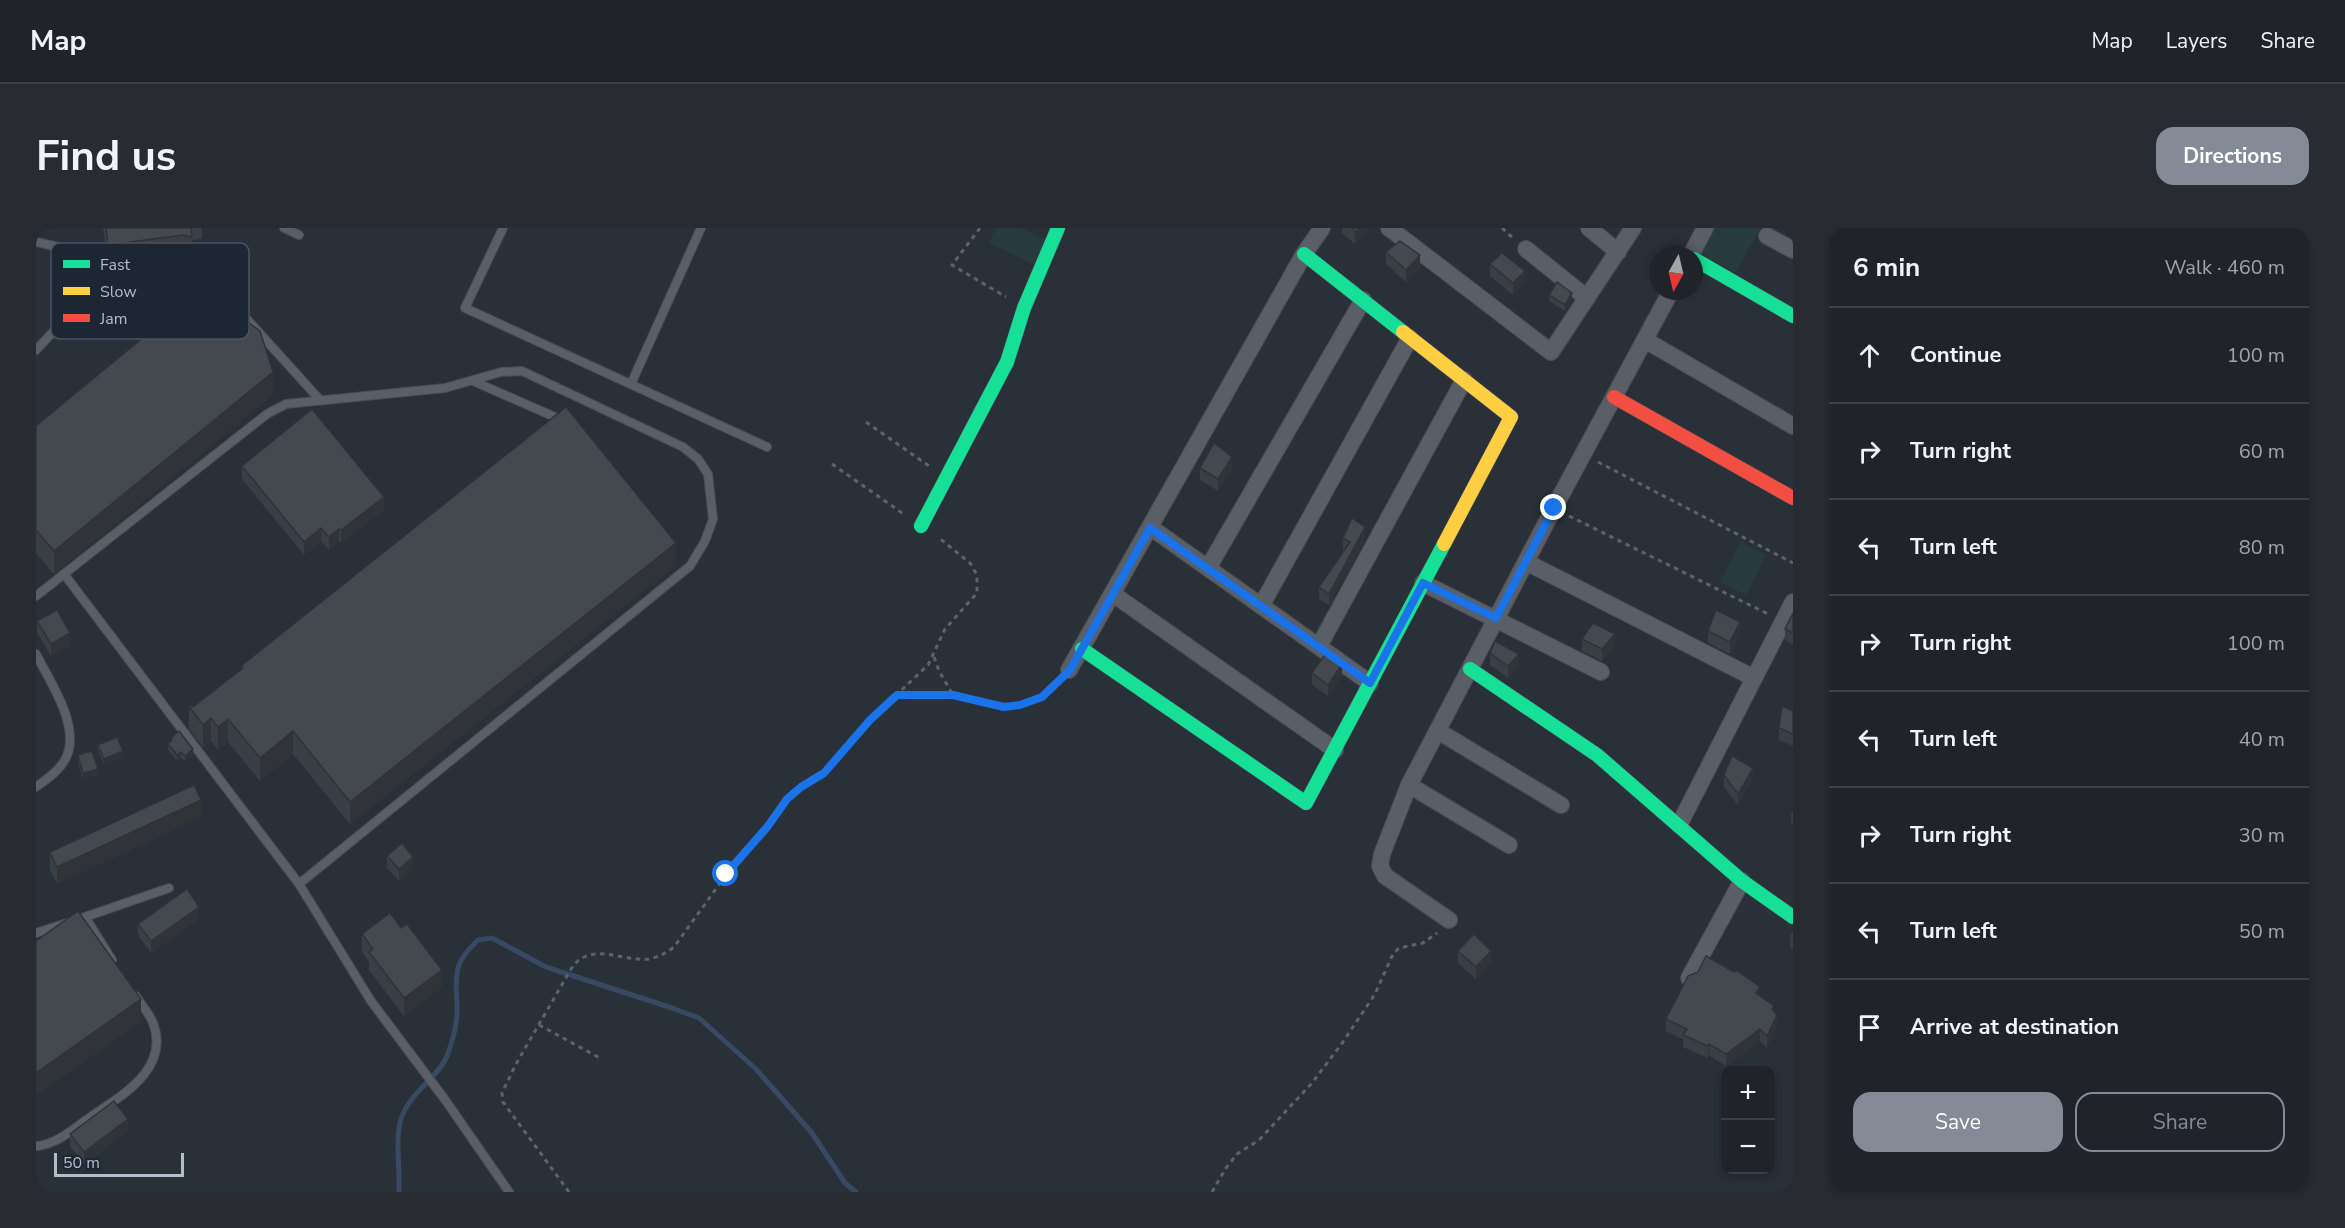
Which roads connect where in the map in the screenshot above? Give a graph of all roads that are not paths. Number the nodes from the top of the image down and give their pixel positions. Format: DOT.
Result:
graph roads {
  1 [pos="284,228"];
  2 [pos="503,228"];
  3 [pos="701,228"];
  4 [pos="1058,228"];
  5 [pos="1322,228"];
  6 [pos="1389,228"];
  7 [pos="1589,228"];
  8 [pos="1633,228"];
  9 [pos="1705,228"];
  10 [pos="299,235"];
  11 [pos="1767,236"];
  12 [pos="36,242"];
  13 [pos="51,245"];
  14 [pos="1696,246"];
  15 [pos="1526,249"];
  16 [pos="1793,250"];
  17 [pos="1618,252"];
  18 [pos="1304,254"];
  19 [pos="1703,264"];
  20 [pos="1587,298"];
  21 [pos="1363,300"];
  22 [pos="1666,300"];
  23 [pos="1793,316"];
  24 [pos="249,321"];
  25 [pos="51,334"];
  26 [pos="1410,338"];
  27 [pos="1645,340"];
  28 [pos="36,350"];
  29 [pos="1464,380"];
  30 [pos="473,381"];
  31 [pos="631,384"];
  32 [pos="1614,397"];
  33 [pos="320,400"];
  34 [pos="1793,426"];
  35 [pos="578,427"];
  36 [pos="767,447"];
  37 [pos="1793,498"];
  38 [pos="921,526"];
  39 [pos="1150,528"];
  40 [pos="1526,562"];
  41 [pos="1208,568"];
  42 [pos="64,574"];
  43 [pos="1423,583"];
  44 [pos="1113,594"];
  45 [pos="36,596"];
  46 [pos="1793,602"];
  47 [pos="1261,606"];
  48 [pos="1496,618"];
  49 [pos="1318,646"];
  50 [pos="1082,649"];
  51 [pos="36,654"];
  52 [pos="1470,669"];
  53 [pos="1070,670"];
  54 [pos="1601,672"];
  55 [pos="1754,678"];
  56 [pos="1370,683"];
  57 [pos="1438,731"];
  58 [pos="1335,750"];
  59 [pos="1409,785"];
  60 [pos="36,787"];
  61 [pos="1561,805"];
  62 [pos="1679,825"];
  63 [pos="1509,845"];
  64 [pos="1742,881"];
  65 [pos="299,884"];
  66 [pos="170,888"];
  67 [pos="1793,917"];
  68 [pos="85,918"];
  69 [pos="1449,920"];
  70 [pos="36,933"];
  71 [pos="117,968"];
  72 [pos="1689,978"];
  73 [pos="133,991"];
  74 [pos="36,1146"];
  75 [pos="509,1192"];
  1 -- 10 [label="lane"];
  2 -- 31 [label="lane"];
  3 -- 31 [label="lane"];
  4 -- 38 [label="street"];
  5 -- 18 [label="street"];
  6 -- 20 [label="street"];
  7 -- 17 [label="street"];
  8 -- 17 [label="street"];
  9 -- 14 [label="street"];
  11 -- 16 [label="street"];
  12 -- 13 [label="lane"];
  15 -- 20 [label="street"];
  17 -- 20 [label="street"];
  18 -- 21 [label="street"];
  18 -- 39 [label="street"];
  19 -- 23 [label="street"];
  21 -- 26 [label="street"];
  21 -- 41 [label="street"];
  22 -- 27 [label="street"];
  24 -- 33 [label="lane"];
  25 -- 28 [label="lane"];
  26 -- 29 [label="street"];
  26 -- 47 [label="street"];
  27 -- 32 [label="street"];
  27 -- 34 [label="street"];
  29 -- 43 [label="street"];
  29 -- 49 [label="street"];
  30 -- 33 [label="lane"];
  30 -- 35 [label="lane"];
  30 -- 65 [label="lane"];
  31 -- 36 [label="lane"];
  32 -- 37 [label="street"];
  32 -- 40 [label="street"];
  33 -- 42 [label="lane"];
  39 -- 41 [label="street"];
  39 -- 44 [label="street"];
  40 -- 48 [label="street"];
  40 -- 55 [label="street"];
  41 -- 47 [label="street"];
  42 -- 45 [label="lane"];
  42 -- 65 [label="lane"];
  43 -- 48 [label="street"];
  43 -- 56 [label="street"];
  44 -- 50 [label="street"];
  44 -- 58 [label="street"];
  46 -- 55 [label="street"];
  47 -- 49 [label="street"];
  48 -- 52 [label="street"];
  48 -- 54 [label="street"];
  49 -- 56 [label="street"];
  50 -- 53 [label="street"];
  50 -- 58 [label="street"];
  51 -- 60 [label="lane"];
  52 -- 57 [label="street"];
  52 -- 62 [label="street"];
  55 -- 62 [label="street"];
  56 -- 58 [label="street"];
  57 -- 59 [label="street"];
  57 -- 61 [label="street"];
  59 -- 63 [label="street"];
  59 -- 69 [label="street"];
  62 -- 64 [label="street"];
  64 -- 67 [label="street"];
  64 -- 72 [label="street"];
  65 -- 75 [label="lane"];
  66 -- 68 [label="lane"];
  68 -- 70 [label="lane"];
  68 -- 71 [label="lane"];
  73 -- 74 [label="lane"];
}
